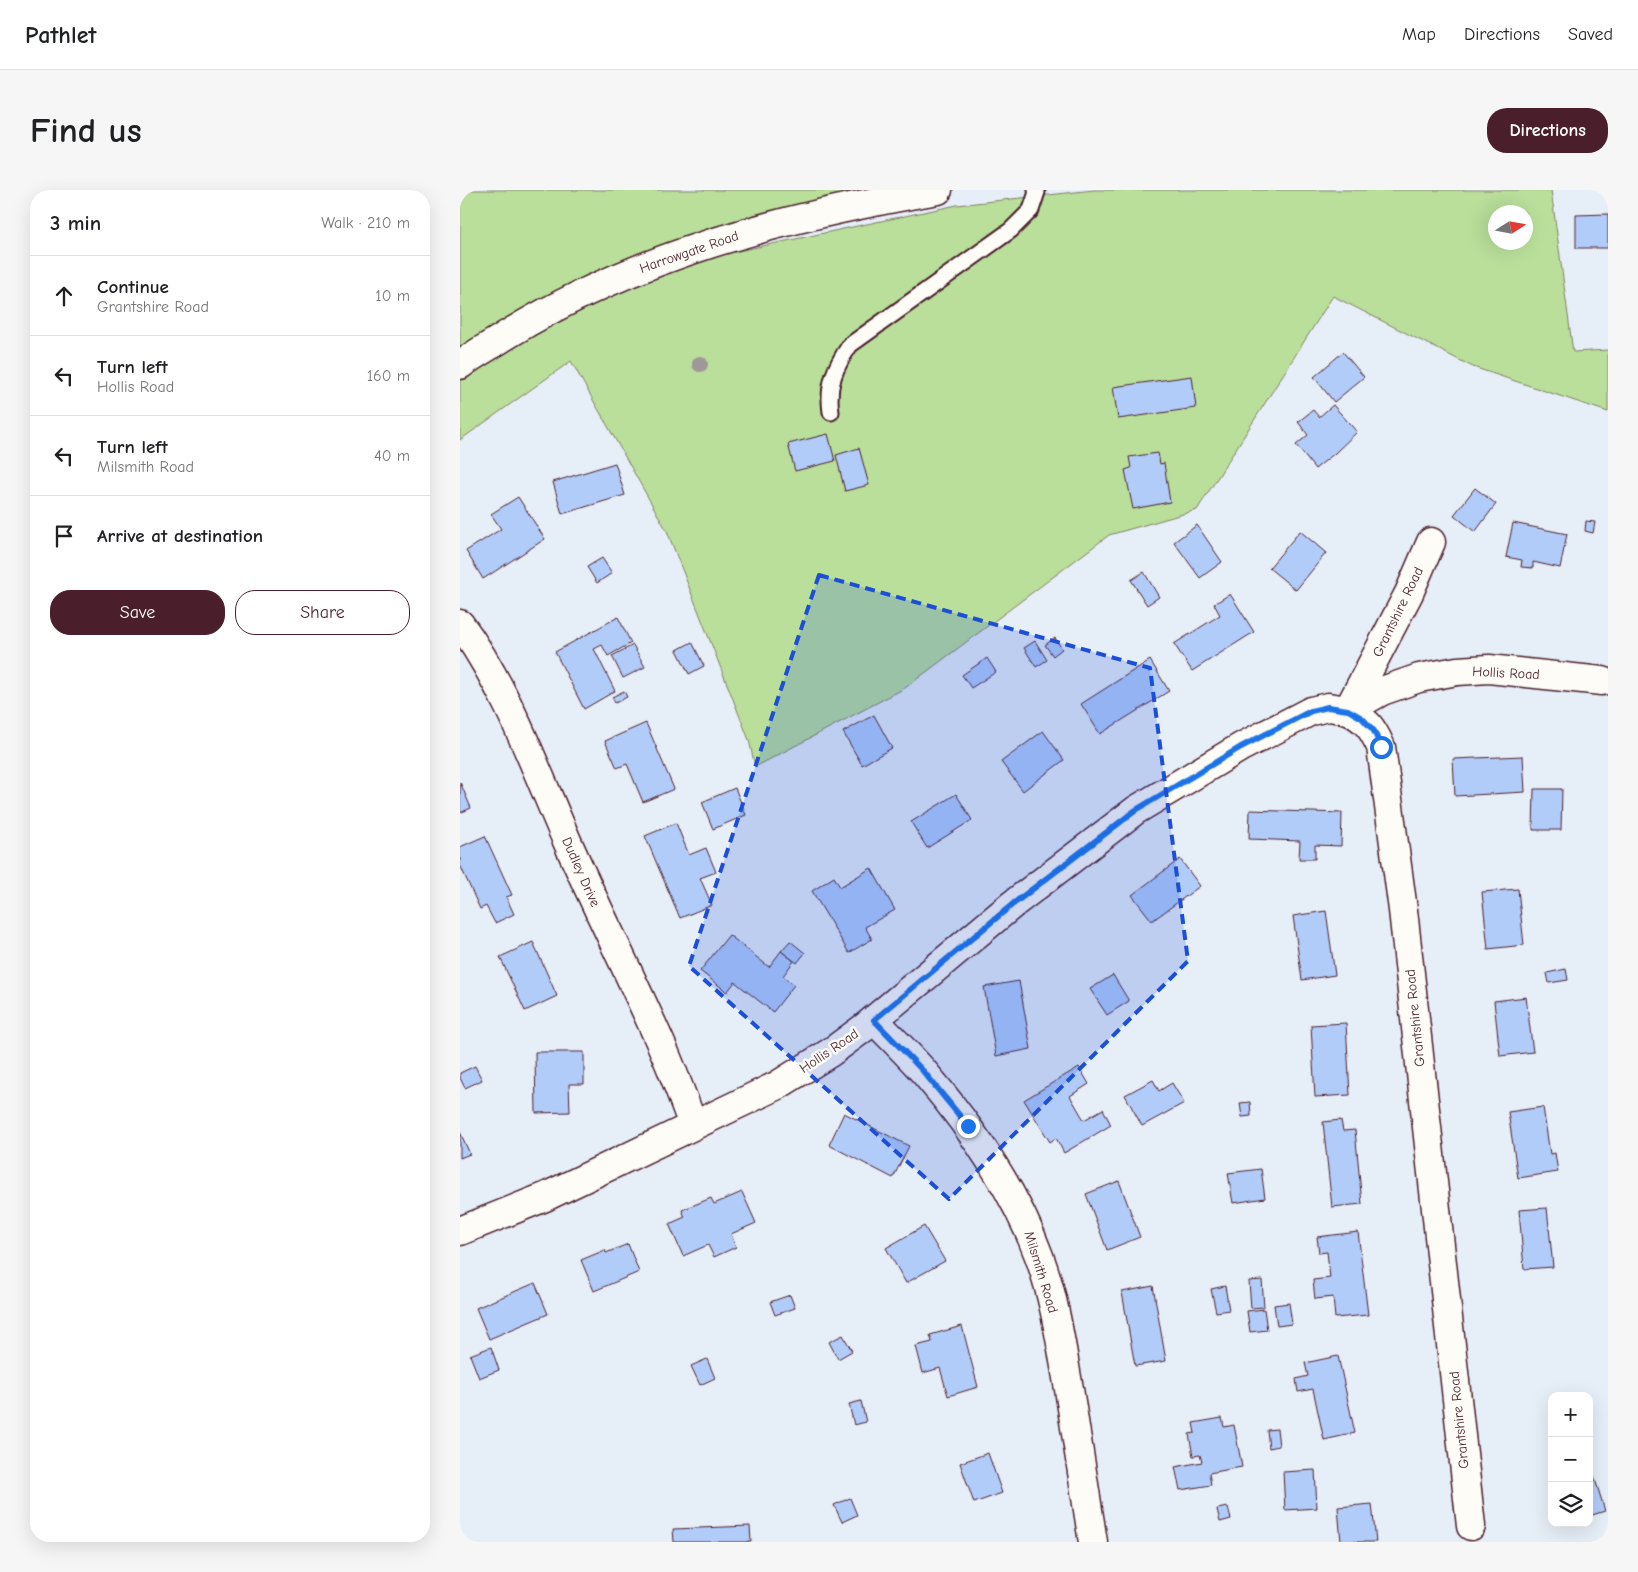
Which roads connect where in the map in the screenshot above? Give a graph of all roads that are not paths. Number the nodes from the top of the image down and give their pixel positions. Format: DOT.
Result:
graph roads {
  1 [pos="938,190"];
  2 [pos="1036,190"];
  3 [pos="460,365"];
  4 [pos="831,412"];
  5 [pos="1431,542"];
  6 [pos="460,624"];
  7 [pos="1602,681"];
  8 [pos="1348,710"];
  9 [pos="874,1020"];
  10 [pos="693,1125"];
  11 [pos="460,1231"];
  12 [pos="1471,1526"];
  13 [pos="1093,1542"];
  1 -- 3 [label="street, Harrowgate Road"];
  2 -- 4 [label="lane"];
  5 -- 8 [label="street, Grantshire Road"];
  6 -- 10 [label="street, Dudley Drive"];
  7 -- 8 [label="street, Hollis Road"];
  8 -- 9 [label="street, Hollis Road"];
  8 -- 12 [label="street, Grantshire Road"];
  9 -- 10 [label="street, Hollis Road"];
  9 -- 13 [label="street, Milsmith Road"];
  10 -- 11 [label="street, Hollis Road"];
}
